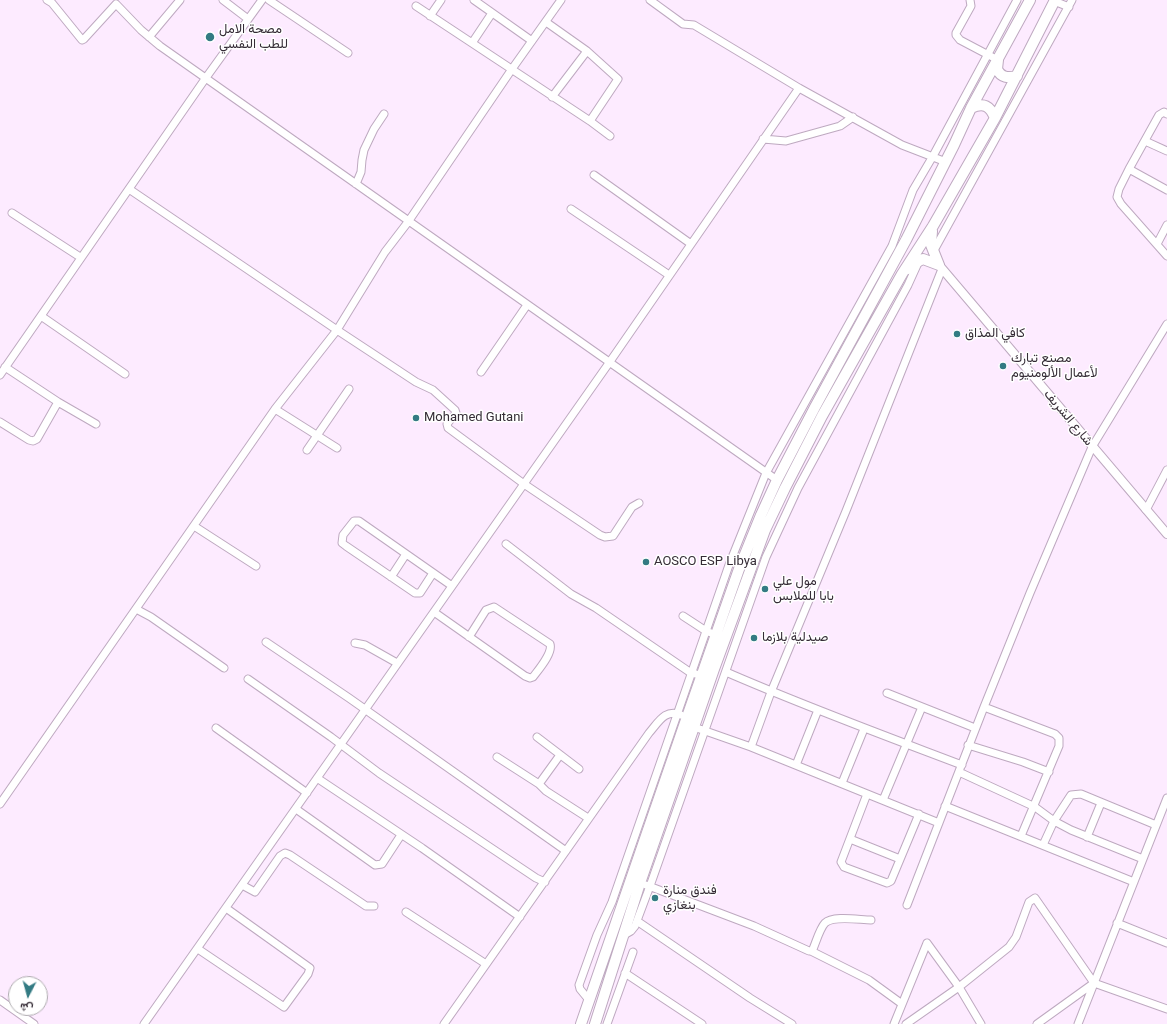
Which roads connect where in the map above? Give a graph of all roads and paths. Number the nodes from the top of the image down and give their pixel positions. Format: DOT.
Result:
graph roads {
  1 [pos="47,0"];
  2 [pos="180,0"];
  3 [pos="223,0"];
  4 [pos="262,0"];
  5 [pos="268,0"];
  6 [pos="441,0"];
  7 [pos="474,0"];
  8 [pos="561,0"];
  9 [pos="650,0"];
  10 [pos="970,0"];
  11 [pos="1017,0"];
  12 [pos="1030,0"];
  13 [pos="1054,1"];
  14 [pos="117,2"];
  15 [pos="1071,3"];
  16 [pos="416,6"];
  17 [pos="492,13"];
  18 [pos="430,16"];
  19 [pos="248,19"];
  20 [pos="546,22"];
  21 [pos="149,37"];
  22 [pos="532,41"];
  23 [pos="472,43"];
  24 [pos="587,51"];
  25 [pos="348,53"];
  26 [pos="987,54"];
  27 [pos="998,60"];
  28 [pos="512,69"];
  29 [pos="1017,76"];
  30 [pos="205,79"];
  31 [pos="799,88"];
  32 [pos="552,97"];
  33 [pos="971,108"];
  34 [pos="384,114"];
  35 [pos="1167,114"];
  36 [pos="853,117"];
  37 [pos="995,118"];
  38 [pos="590,121"];
  39 [pos="610,136"];
  40 [pos="763,139"];
  41 [pos="1145,141"];
  42 [pos="1167,152"];
  43 [pos="933,156"];
  44 [pos="946,162"];
  45 [pos="1129,169"];
  46 [pos="594,175"];
  47 [pos="356,184"];
  48 [pos="129,189"];
  49 [pos="1167,190"];
  50 [pos="572,209"];
  51 [pos="12,213"];
  52 [pos="408,222"];
  53 [pos="1167,225"];
  54 [pos="933,226"];
  55 [pos="691,244"];
  56 [pos="1157,244"];
  57 [pos="933,252"];
  58 [pos="1167,256"];
  59 [pos="80,257"];
  60 [pos="919,261"];
  61 [pos="940,267"];
  62 [pos="902,274"];
  63 [pos="669,275"];
  64 [pos="527,305"];
  65 [pos="41,316"];
  66 [pos="1167,324"];
  67 [pos="337,330"];
  68 [pos="609,363"];
  69 [pos="6,367"];
  70 [pos="481,372"];
  71 [pos="125,374"];
  72 [pos="0,375"];
  73 [pos="348,389"];
  74 [pos="58,402"];
  75 [pos="275,409"];
  76 [pos="0,422"];
  77 [pos="96,424"];
  78 [pos="317,435"];
  79 [pos="1092,447"];
  80 [pos="337,448"];
  81 [pos="307,450"];
  82 [pos="1167,470"];
  83 [pos="766,473"];
  84 [pos="777,480"];
  85 [pos="524,484"];
  86 [pos="639,503"];
  87 [pos="1146,510"];
  88 [pos="194,526"];
  89 [pos="1167,534"];
  90 [pos="506,544"];
  91 [pos="406,554"];
  92 [pos="729,565"];
  93 [pos="256,566"];
  94 [pos="739,569"];
  95 [pos="433,573"];
  96 [pos="391,577"];
  97 [pos="452,586"];
  98 [pos="719,594"];
  99 [pos="729,598"];
  100 [pos="136,609"];
  101 [pos="434,612"];
  102 [pos="683,616"];
  103 [pos="706,631"];
  104 [pos="469,637"];
  105 [pos="720,639"];
  106 [pos="266,642"];
  107 [pos="355,643"];
  108 [pos="735,646"];
  109 [pos="397,663"];
  110 [pos="224,668"];
  111 [pos="726,672"];
  112 [pos="691,673"];
  113 [pos="702,677"];
  114 [pos="248,679"];
  115 [pos="772,692"];
  116 [pos="887,693"];
  117 [pos="922,707"];
  118 [pos="984,707"];
  119 [pos="365,709"];
  120 [pos="818,710"];
  121 [pos="682,715"];
  122 [pos="694,727"];
  123 [pos="216,728"];
  124 [pos="976,728"];
  125 [pos="864,729"];
  126 [pos="705,732"];
  127 [pos="537,737"];
  128 [pos="906,744"];
  129 [pos="342,745"];
  130 [pos="968,745"];
  131 [pos="751,747"];
  132 [pos="560,755"];
  133 [pos="497,757"];
  134 [pos="796,765"];
  135 [pos="962,765"];
  136 [pos="579,769"];
  137 [pos="959,772"];
  138 [pos="1049,772"];
  139 [pos="317,778"];
  140 [pos="842,783"];
  141 [pos="539,784"];
  142 [pos="307,793"];
  143 [pos="867,794"];
  144 [pos="1167,798"];
  145 [pos="883,800"];
  146 [pos="1101,803"];
  147 [pos="0,804"];
  148 [pos="945,806"];
  149 [pos="1035,807"];
  150 [pos="296,809"];
  151 [pos="919,814"];
  152 [pos="1160,816"];
  153 [pos="588,818"];
  154 [pos="1167,819"];
  155 [pos="1054,820"];
  156 [pos="940,823"];
  157 [pos="1156,825"];
  158 [pos="401,835"];
  159 [pos="1021,836"];
  160 [pos="1087,837"];
  161 [pos="850,839"];
  162 [pos="1043,845"];
  163 [pos="566,851"];
  164 [pos="900,859"];
  165 [pos="1142,859"];
  166 [pos="545,882"];
  167 [pos="1134,882"];
  168 [pos="640,883"];
  169 [pos="242,885"];
  170 [pos="650,886"];
  171 [pos="907,905"];
  172 [pos="374,906"];
  173 [pos="226,908"];
  174 [pos="406,912"];
  175 [pos="520,916"];
  176 [pos="637,920"];
  177 [pos="871,920"];
  178 [pos="1117,923"];
  179 [pos="624,935"];
  180 [pos="1167,943"];
  181 [pos="198,949"];
  182 [pos="811,951"];
  183 [pos="632,952"];
  184 [pos="486,964"];
  185 [pos="625,973"];
  186 [pos="1094,983"];
  187 [pos="959,987"];
  188 [pos="0,1000"];
  189 [pos="902,1004"];
  190 [pos="1167,1009"];
  191 [pos="977,1023"];
  192 [pos="34,1024"];
  193 [pos="144,1024"];
  194 [pos="444,1024"];
  195 [pos="581,1024"];
  196 [pos="595,1024"];
  197 [pos="607,1024"];
  198 [pos="702,1024"];
  199 [pos="792,1024"];
  200 [pos="894,1024"];
  201 [pos="906,1024"];
  202 [pos="1036,1024"];
  203 [pos="1078,1024"];
  1 -- 14 [label="street"];
  2 -- 21 [label="street"];
  3 -- 19 [label="street"];
  4 -- 19 [label="street"];
  5 -- 25 [label="street"];
  6 -- 18 [label="street"];
  7 -- 17 [label="street"];
  8 -- 20 [label="street"];
  9 -- 31 [label="street"];
  10 -- 26 [label="street"];
  11 -- 26 [label="street"];
  12 -- 27 [label="highway"];
  13 -- 15 [label="street"];
  13 -- 29 [label="highway"];
  14 -- 21 [label="street"];
  15 -- 57 [label="street"];
  16 -- 18 [label="street"];
  17 -- 22 [label="street"];
  17 -- 23 [label="street"];
  18 -- 23 [label="street"];
  19 -- 30 [label="street"];
  20 -- 22 [label="street"];
  20 -- 24 [label="street"];
  21 -- 30 [label="street"];
  22 -- 28 [label="street"];
  23 -- 28 [label="street"];
  24 -- 32 [label="street"];
  24 -- 38 [label="street"];
  26 -- 27 [label="street"];
  26 -- 43 [label="street"];
  27 -- 29 [label="highway"];
  27 -- 33 [label="highway"];
  28 -- 32 [label="street"];
  28 -- 52 [label="street"];
  29 -- 37 [label="highway"];
  30 -- 47 [label="street"];
  30 -- 48 [label="street"];
  31 -- 36 [label="street"];
  31 -- 40 [label="street"];
  32 -- 38 [label="street"];
  33 -- 37 [label="highway"];
  33 -- 44 [label="highway"];
  34 -- 47 [label="street"];
  35 -- 41 [label="street"];
  36 -- 40 [label="street"];
  36 -- 43 [label="street"];
  37 -- 54 [label="highway"];
  38 -- 39 [label="street"];
  40 -- 55 [label="street"];
  41 -- 42 [label="street"];
  41 -- 45 [label="street"];
  43 -- 44 [label="street"];
  43 -- 83 [label="street"];
  44 -- 84 [label="highway"];
  45 -- 49 [label="street"];
  45 -- 56 [label="street"];
  46 -- 55 [label="street"];
  47 -- 52 [label="street"];
  48 -- 59 [label="street"];
  48 -- 67 [label="street"];
  50 -- 63 [label="street"];
  51 -- 59 [label="street"];
  52 -- 64 [label="street"];
  52 -- 67 [label="street"];
  53 -- 56 [label="street"];
  54 -- 57 [label="highway"];
  54 -- 62 [label="highway"];
  55 -- 63 [label="street"];
  56 -- 58 [label="street"];
  57 -- 61 [label="highway"];
  59 -- 65 [label="street"];
  60 -- 61 [label="highway"];
  60 -- 62 [label="highway"];
  60 -- 108 [label="street"];
  61 -- 79 [label="main road, شارع الشريف"];
  61 -- 115 [label="street"];
  62 -- 105 [label="highway"];
  63 -- 68 [label="street"];
  64 -- 68 [label="street"];
  64 -- 70 [label="street"];
  65 -- 69 [label="street"];
  65 -- 71 [label="street"];
  66 -- 79 [label="street"];
  67 -- 75 [label="street"];
  67 -- 85 [label="street"];
  68 -- 83 [label="street"];
  68 -- 85 [label="street"];
  69 -- 72 [label="street"];
  69 -- 74 [label="street"];
  73 -- 78 [label="street"];
  74 -- 76 [label="street"];
  74 -- 77 [label="street"];
  75 -- 78 [label="street"];
  75 -- 88 [label="street"];
  78 -- 80 [label="street"];
  78 -- 81 [label="street"];
  79 -- 87 [label="main road, شارع الشريف"];
  79 -- 118 [label="street"];
  82 -- 87 [label="street"];
  83 -- 84 [label="street"];
  83 -- 92 [label="street"];
  84 -- 94 [label="highway"];
  85 -- 86 [label="street"];
  85 -- 97 [label="street"];
  87 -- 89 [label="main road, شارع الشريف"];
  88 -- 93 [label="street"];
  88 -- 100 [label="street"];
  90 -- 112 [label="street"];
  91 -- 95 [label="street"];
  91 -- 96 [label="street"];
  91 -- 96 [label="street"];
  92 -- 94 [label="street"];
  92 -- 98 [label="street"];
  94 -- 99 [label="highway"];
  95 -- 96 [label="street"];
  95 -- 97 [label="street"];
  97 -- 101 [label="street"];
  98 -- 99 [label="street"];
  98 -- 103 [label="street"];
  99 -- 105 [label="highway"];
  100 -- 110 [label="street"];
  100 -- 147 [label="street"];
  101 -- 104 [label="street"];
  101 -- 109 [label="street"];
  102 -- 103 [label="street"];
  103 -- 105 [label="street"];
  103 -- 112 [label="street"];
  104 -- 104 [label="street"];
  105 -- 108 [label="street"];
  105 -- 113 [label="highway"];
  105 -- 122 [label="highway"];
  106 -- 119 [label="street"];
  107 -- 109 [label="street"];
  108 -- 111 [label="street"];
  109 -- 119 [label="street"];
  111 -- 115 [label="street"];
  111 -- 126 [label="street"];
  112 -- 113 [label="street"];
  112 -- 121 [label="street"];
  113 -- 121 [label="highway"];
  114 -- 129 [label="street"];
  115 -- 120 [label="street"];
  115 -- 131 [label="street"];
  116 -- 117 [label="street"];
  117 -- 124 [label="street"];
  117 -- 128 [label="street"];
  118 -- 124 [label="street"];
  118 -- 138 [label="street"];
  119 -- 129 [label="street"];
  119 -- 163 [label="street"];
  120 -- 125 [label="street"];
  120 -- 134 [label="street"];
  121 -- 153 [label="street"];
  121 -- 195 [label="highway"];
  122 -- 126 [label="street"];
  122 -- 168 [label="highway"];
  123 -- 142 [label="street"];
  124 -- 130 [label="street"];
  125 -- 128 [label="street"];
  125 -- 140 [label="street"];
  126 -- 131 [label="street"];
  126 -- 170 [label="street"];
  127 -- 132 [label="street"];
  128 -- 135 [label="street"];
  128 -- 145 [label="street"];
  129 -- 139 [label="street"];
  129 -- 166 [label="street"];
  130 -- 135 [label="street"];
  130 -- 138 [label="street"];
  131 -- 134 [label="street"];
  132 -- 136 [label="street"];
  132 -- 141 [label="street"];
  133 -- 141 [label="street"];
  134 -- 140 [label="street"];
  135 -- 137 [label="street"];
  137 -- 148 [label="street"];
  137 -- 149 [label="street"];
  138 -- 149 [label="street"];
  139 -- 142 [label="street"];
  139 -- 158 [label="street"];
  140 -- 143 [label="street"];
  141 -- 153 [label="street"];
  142 -- 150 [label="street"];
  143 -- 145 [label="street"];
  143 -- 161 [label="street"];
  144 -- 152 [label="street"];
  145 -- 151 [label="street"];
  146 -- 155 [label="street"];
  146 -- 157 [label="street"];
  146 -- 160 [label="street"];
  148 -- 156 [label="street"];
  148 -- 159 [label="street"];
  149 -- 155 [label="street"];
  149 -- 159 [label="street"];
  150 -- 158 [label="street"];
  150 -- 169 [label="street"];
  151 -- 156 [label="street"];
  151 -- 164 [label="street"];
  152 -- 154 [label="street"];
  152 -- 157 [label="street"];
  153 -- 163 [label="street"];
  155 -- 160 [label="street"];
  155 -- 162 [label="street"];
  156 -- 171 [label="street"];
  157 -- 165 [label="street"];
  158 -- 175 [label="street"];
  159 -- 162 [label="street"];
  160 -- 165 [label="street"];
  161 -- 164 [label="street"];
  161 -- 164 [label="street"];
  162 -- 167 [label="street"];
  163 -- 166 [label="street"];
  165 -- 167 [label="street"];
  166 -- 175 [label="street"];
  167 -- 178 [label="street"];
  168 -- 170 [label="street"];
  168 -- 179 [label="highway"];
  169 -- 172 [label="street"];
  169 -- 173 [label="street"];
  170 -- 176 [label="street"];
  170 -- 182 [label="street"];
  173 -- 181 [label="street"];
  173 -- 181 [label="street"];
  174 -- 184 [label="street"];
  175 -- 184 [label="street"];
  176 -- 179 [label="street"];
  176 -- 199 [label="street"];
  177 -- 182 [label="street"];
  178 -- 180 [label="street"];
  178 -- 186 [label="street"];
  179 -- 196 [label="highway"];
  181 -- 193 [label="street"];
  182 -- 189 [label="street"];
  183 -- 185 [label="street"];
  184 -- 194 [label="street"];
  185 -- 197 [label="street"];
  185 -- 198 [label="street"];
  186 -- 187 [label="street"];
  186 -- 190 [label="street"];
  186 -- 202 [label="street"];
  186 -- 203 [label="street"];
  187 -- 189 [label="street"];
  187 -- 191 [label="street"];
  187 -- 201 [label="street"];
  188 -- 192 [label="street"];
  189 -- 200 [label="street"];
}
